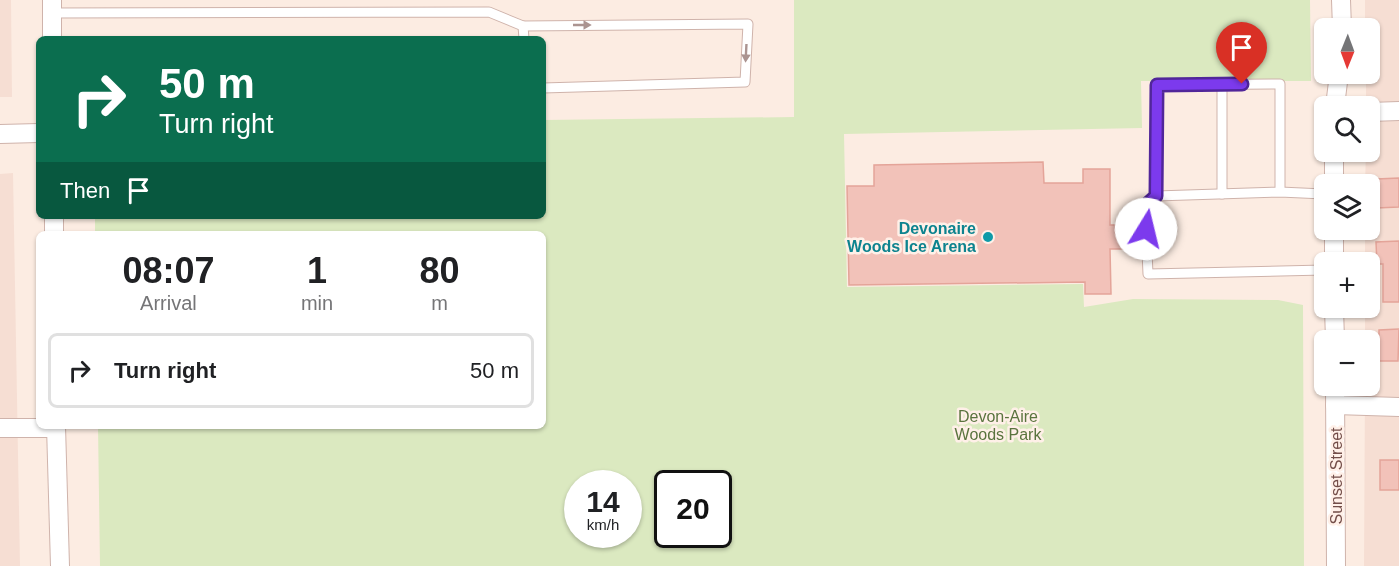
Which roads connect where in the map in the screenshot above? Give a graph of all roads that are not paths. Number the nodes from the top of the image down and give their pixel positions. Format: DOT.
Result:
graph roads {
  1 [pos="1341,0"];
  2 [pos="52,7"];
  3 [pos="1342,18"];
  4 [pos="523,26"];
  5 [pos="52,36"];
  6 [pos="524,36"];
  7 [pos="1222,84"];
  8 [pos="546,88"];
  9 [pos="1399,111"];
  10 [pos="1380,112"];
  11 [pos="0,134"];
  12 [pos="36,134"];
  13 [pos="1280,192"];
  14 [pos="1222,194"];
  15 [pos="1314,194"];
  16 [pos="1156,196"];
  17 [pos="1314,270"];
  18 [pos="1335,396"];
  19 [pos="1335,405"];
  20 [pos="1399,407"];
  21 [pos="36,427"];
  22 [pos="0,428"];
  23 [pos="56,429"];
  24 [pos="60,566"];
  25 [pos="1336,566"];
  1 -- 3 [label="street"];
  2 -- 4 [label="lane"];
  2 -- 5 [label="street"];
  4 -- 6 [label="lane"];
  4 -- 8 [label="lane, one-way"];
  7 -- 13 [label="lane"];
  7 -- 14 [label="lane"];
  7 -- 16 [label="lane"];
  9 -- 10 [label="street"];
  11 -- 12 [label="street"];
  13 -- 14 [label="lane"];
  13 -- 15 [label="lane"];
  14 -- 16 [label="lane"];
  16 -- 17 [label="lane"];
  18 -- 19 [label="street, Sunset Street"];
  19 -- 20 [label="street"];
  19 -- 25 [label="street, Sunset Street"];
  21 -- 22 [label="street"];
  23 -- 24 [label="street"];
}
